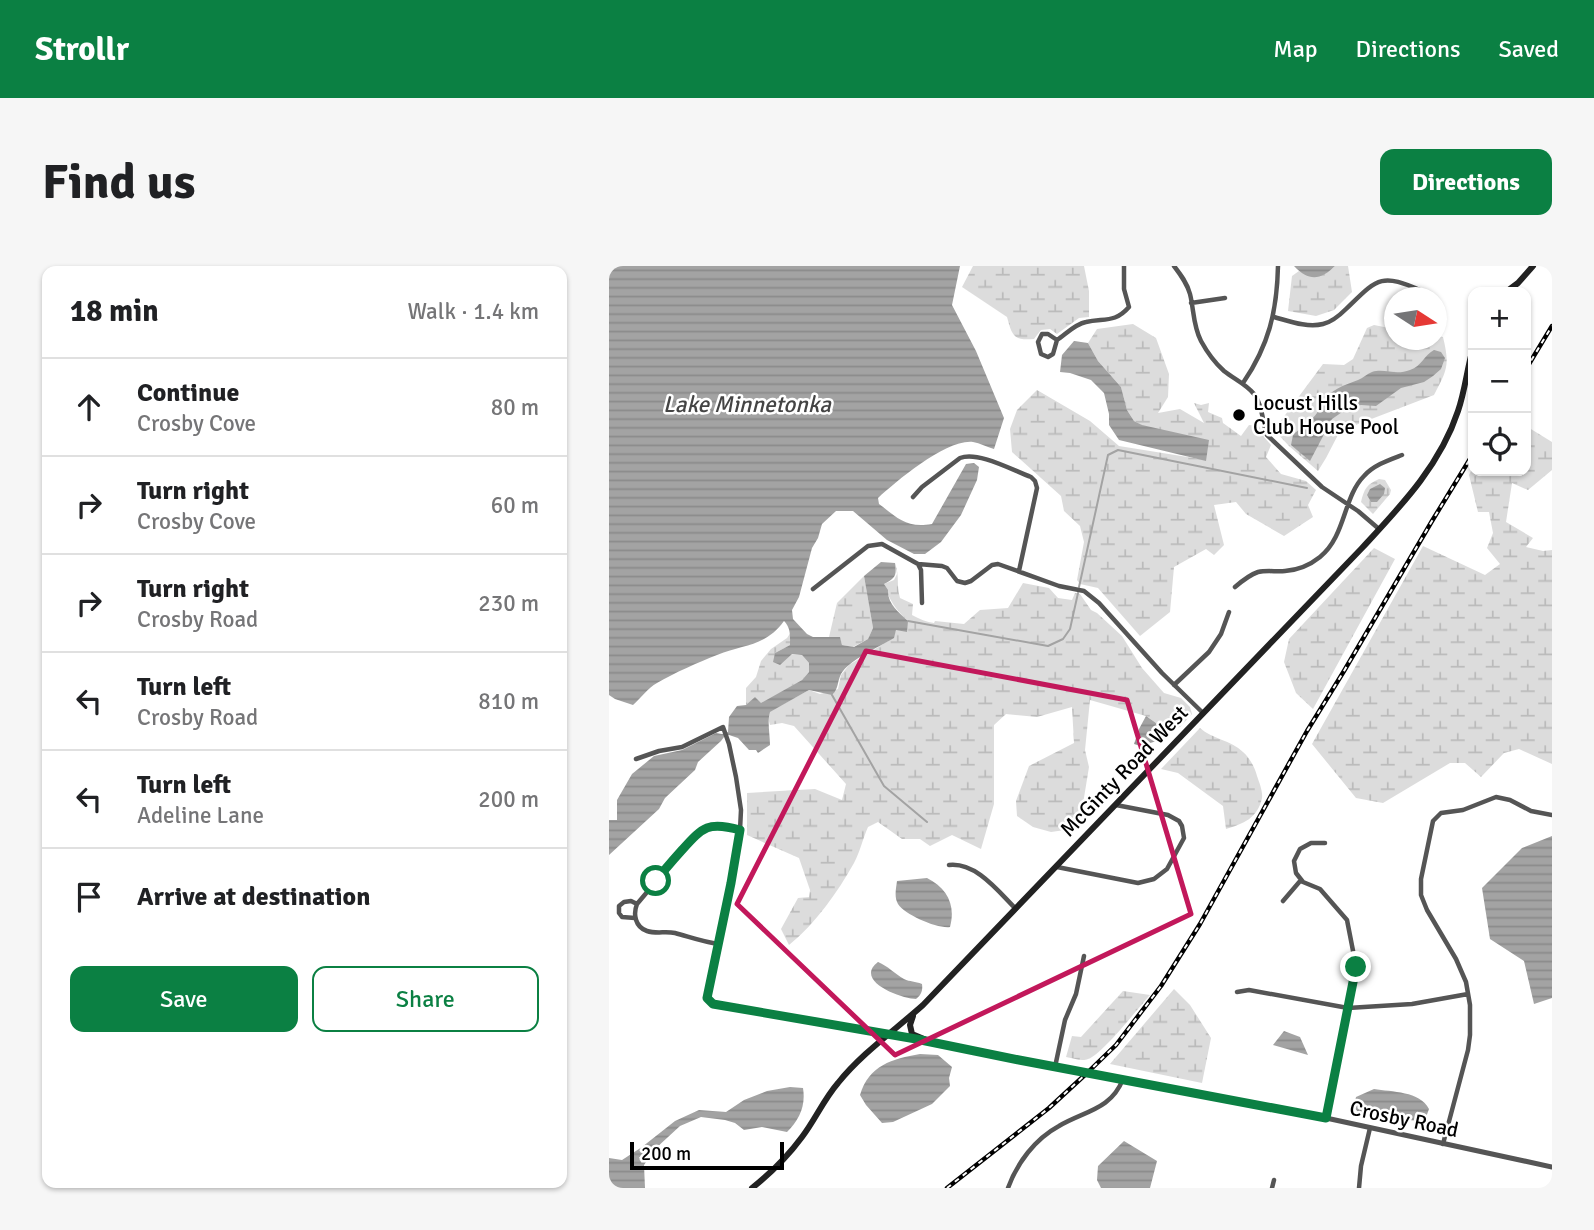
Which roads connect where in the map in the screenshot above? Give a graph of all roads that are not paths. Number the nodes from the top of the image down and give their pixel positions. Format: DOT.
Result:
graph roads {
  1 [pos="1124,266"];
  2 [pos="1174,266"];
  3 [pos="1278,266"];
  4 [pos="1532,266"];
  5 [pos="1415,287"];
  6 [pos="1513,287"];
  7 [pos="1225,298"];
  8 [pos="1191,303"];
  9 [pos="1274,317"];
  10 [pos="1057,340"];
  11 [pos="1473,350"];
  12 [pos="1243,383"];
  13 [pos="1402,455"];
  14 [pos="913,496"];
  15 [pos="1349,506"];
  16 [pos="1379,529"];
  17 [pos="918,564"];
  18 [pos="1019,570"];
  19 [pos="1235,587"];
  20 [pos="813,589"];
  21 [pos="922,603"];
  22 [pos="1229,612"];
  23 [pos="1174,685"];
  24 [pos="1203,713"];
  25 [pos="636,759"];
  26 [pos="1116,805"];
  27 [pos="1552,816"];
  28 [pos="740,830"];
  29 [pos="1325,843"];
  30 [pos="949,864"];
  31 [pos="1057,867"];
  32 [pos="1301,880"];
  33 [pos="1283,901"];
  34 [pos="637,904"];
  35 [pos="1016,909"];
  36 [pos="635,919"];
  37 [pos="719,944"];
  38 [pos="1084,956"];
  39 [pos="1237,992"];
  40 [pos="1468,995"];
  41 [pos="1348,1008"];
  42 [pos="915,1013"];
  43 [pos="891,1034"];
  44 [pos="932,1042"];
  45 [pos="1055,1067"];
  46 [pos="1123,1079"];
  47 [pos="1326,1118"];
  48 [pos="1370,1128"];
  49 [pos="1443,1144"];
  50 [pos="1552,1167"];
  51 [pos="1274,1180"];
  52 [pos="752,1188"];
  53 [pos="1008,1188"];
  54 [pos="1272,1188"];
  55 [pos="1359,1188"];
  1 -- 10 [label="street"];
  2 -- 8 [label="street"];
  3 -- 9 [label="street"];
  4 -- 6 [label="main road"];
  5 -- 9 [label="street"];
  7 -- 8 [label="street"];
  8 -- 12 [label="street"];
  9 -- 12 [label="street"];
  10 -- 10 [label="street"];
  11 -- 16 [label="main road, McGinty Road West"];
  12 -- 15 [label="street"];
  13 -- 15 [label="street"];
  14 -- 18 [label="street"];
  15 -- 16 [label="street"];
  15 -- 19 [label="street"];
  16 -- 24 [label="main road, McGinty Road West"];
  17 -- 18 [label="street"];
  17 -- 20 [label="street"];
  17 -- 21 [label="street"];
  18 -- 23 [label="street"];
  22 -- 23 [label="street"];
  23 -- 24 [label="street"];
  24 -- 26 [label="main road, McGinty Road West"];
  25 -- 28 [label="street, Crosby Road"];
  26 -- 31 [label="main road, McGinty Road West"];
  26 -- 31 [label="street"];
  27 -- 40 [label="street"];
  28 -- 34 [label="street"];
  28 -- 37 [label="street, Crosby Road"];
  29 -- 32 [label="street"];
  30 -- 35 [label="street"];
  31 -- 35 [label="main road, McGinty Road West"];
  32 -- 33 [label="street"];
  32 -- 41 [label="street"];
  34 -- 36 [label="street"];
  34 -- 36 [label="street"];
  35 -- 42 [label="main road, McGinty Road West"];
  36 -- 37 [label="street"];
  37 -- 43 [label="street, Crosby Road"];
  38 -- 45 [label="street"];
  39 -- 41 [label="street"];
  40 -- 41 [label="street"];
  40 -- 49 [label="street"];
  41 -- 47 [label="street"];
  42 -- 43 [label="main road, McGinty Road West"];
  42 -- 44 [label="main road"];
  43 -- 44 [label="street, Crosby Road"];
  43 -- 52 [label="main road, McGinty Road West"];
  44 -- 45 [label="street, Crosby Road"];
  45 -- 46 [label="street, Crosby Road"];
  46 -- 47 [label="street, Crosby Road"];
  46 -- 53 [label="street"];
  47 -- 48 [label="street, Crosby Road"];
  48 -- 49 [label="street, Crosby Road"];
  48 -- 55 [label="street"];
  49 -- 50 [label="street, Crosby Road"];
  51 -- 54 [label="street"];
}
